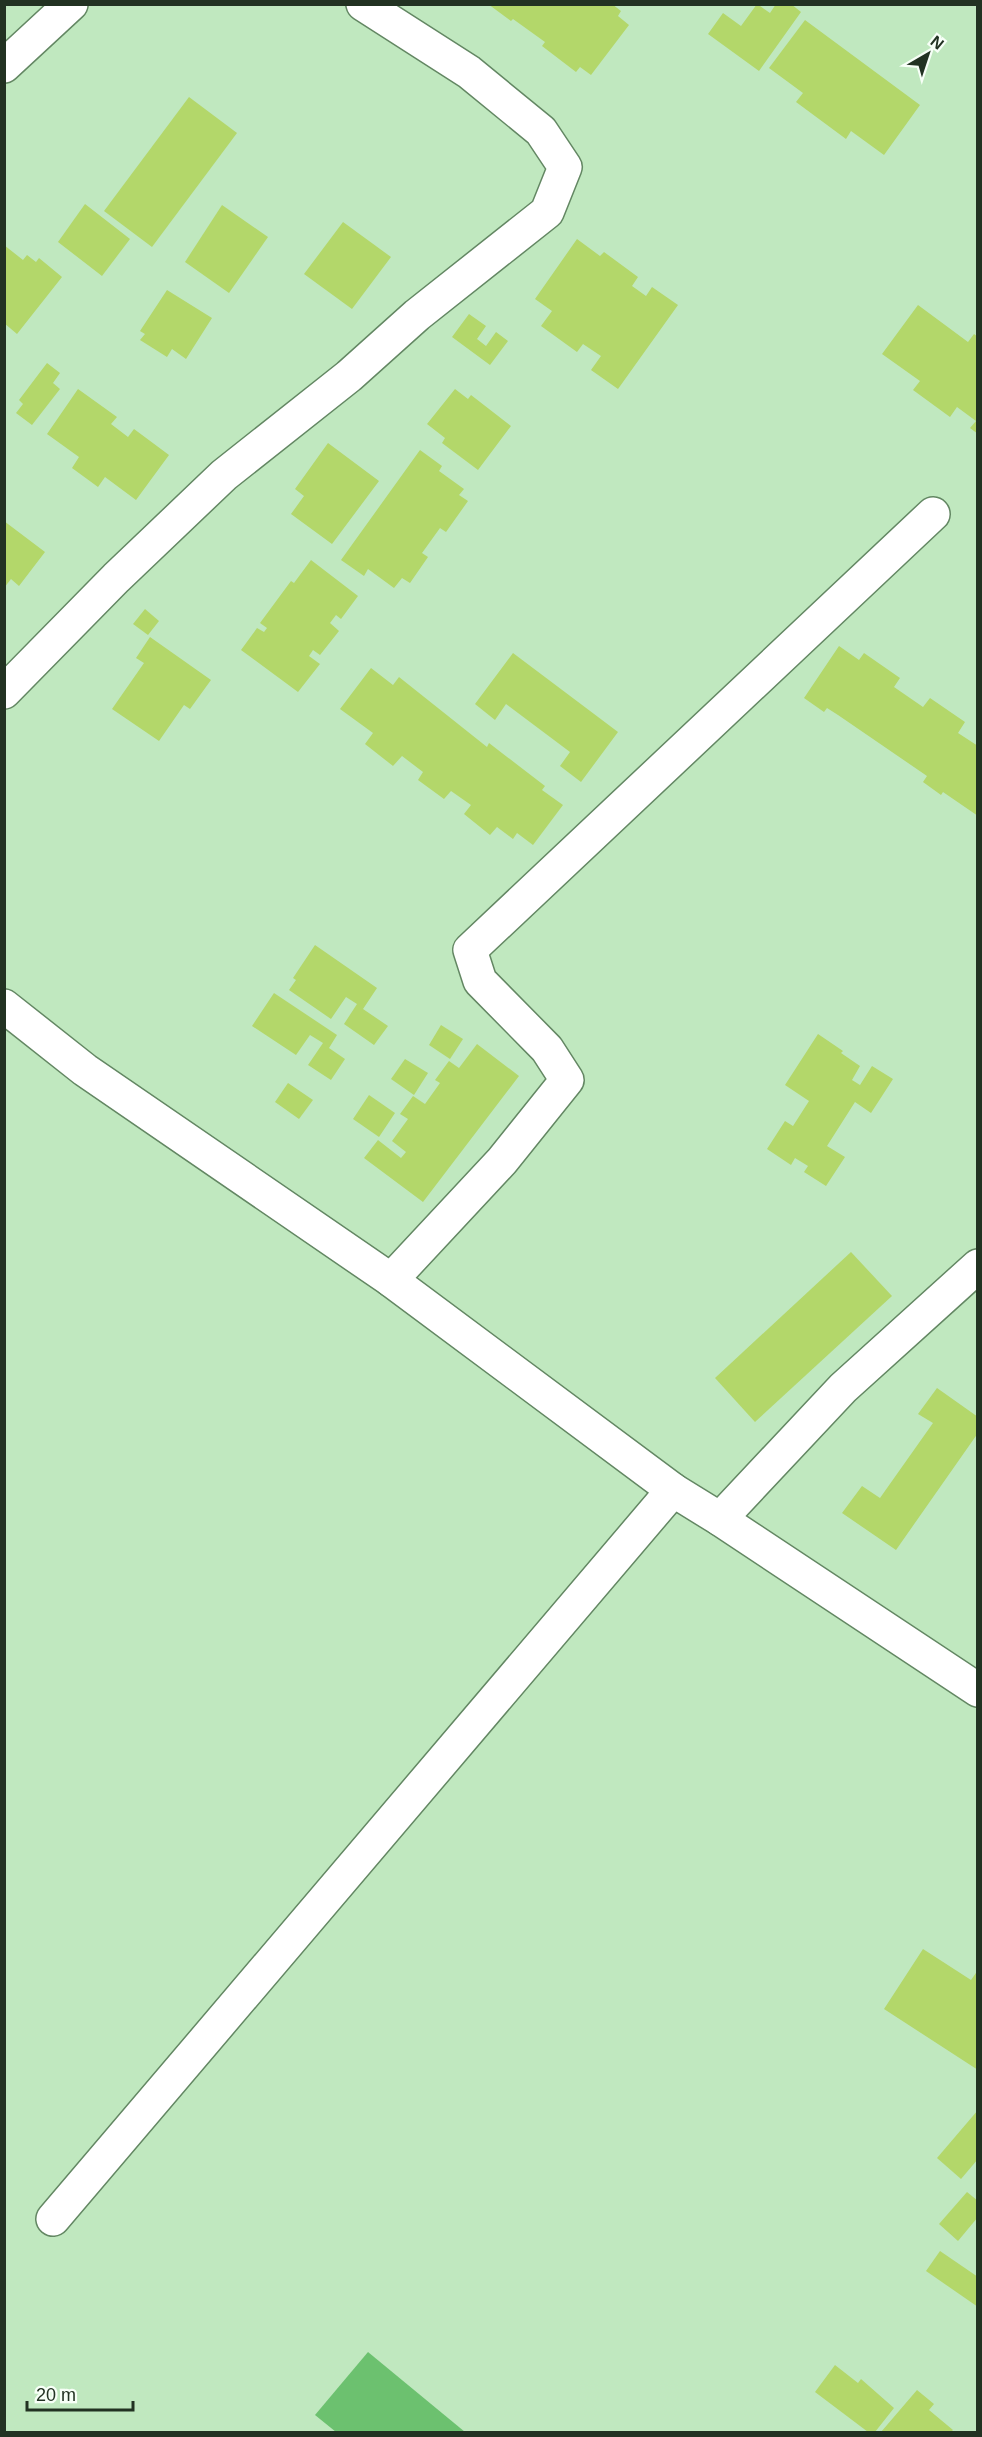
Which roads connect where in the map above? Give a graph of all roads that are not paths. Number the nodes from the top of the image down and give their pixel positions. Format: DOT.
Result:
graph roads {
  1 [pos="71,4"];
  2 [pos="363,4"];
  3 [pos="4,66"];
  4 [pos="933,514"];
  5 [pos="4,692"];
  6 [pos="4,1006"];
  7 [pos="978,1266"];
  8 [pos="391,1280"];
  9 [pos="673,1490"];
  10 [pos="720,1519"];
  11 [pos="978,1690"];
  12 [pos="53,2219"];
  1 -- 3 [label="street"];
  2 -- 5 [label="street"];
  4 -- 8 [label="street"];
  6 -- 8 [label="street"];
  7 -- 10 [label="street"];
  8 -- 9 [label="street"];
  9 -- 10 [label="street"];
  9 -- 12 [label="street"];
  10 -- 11 [label="street"];
}
